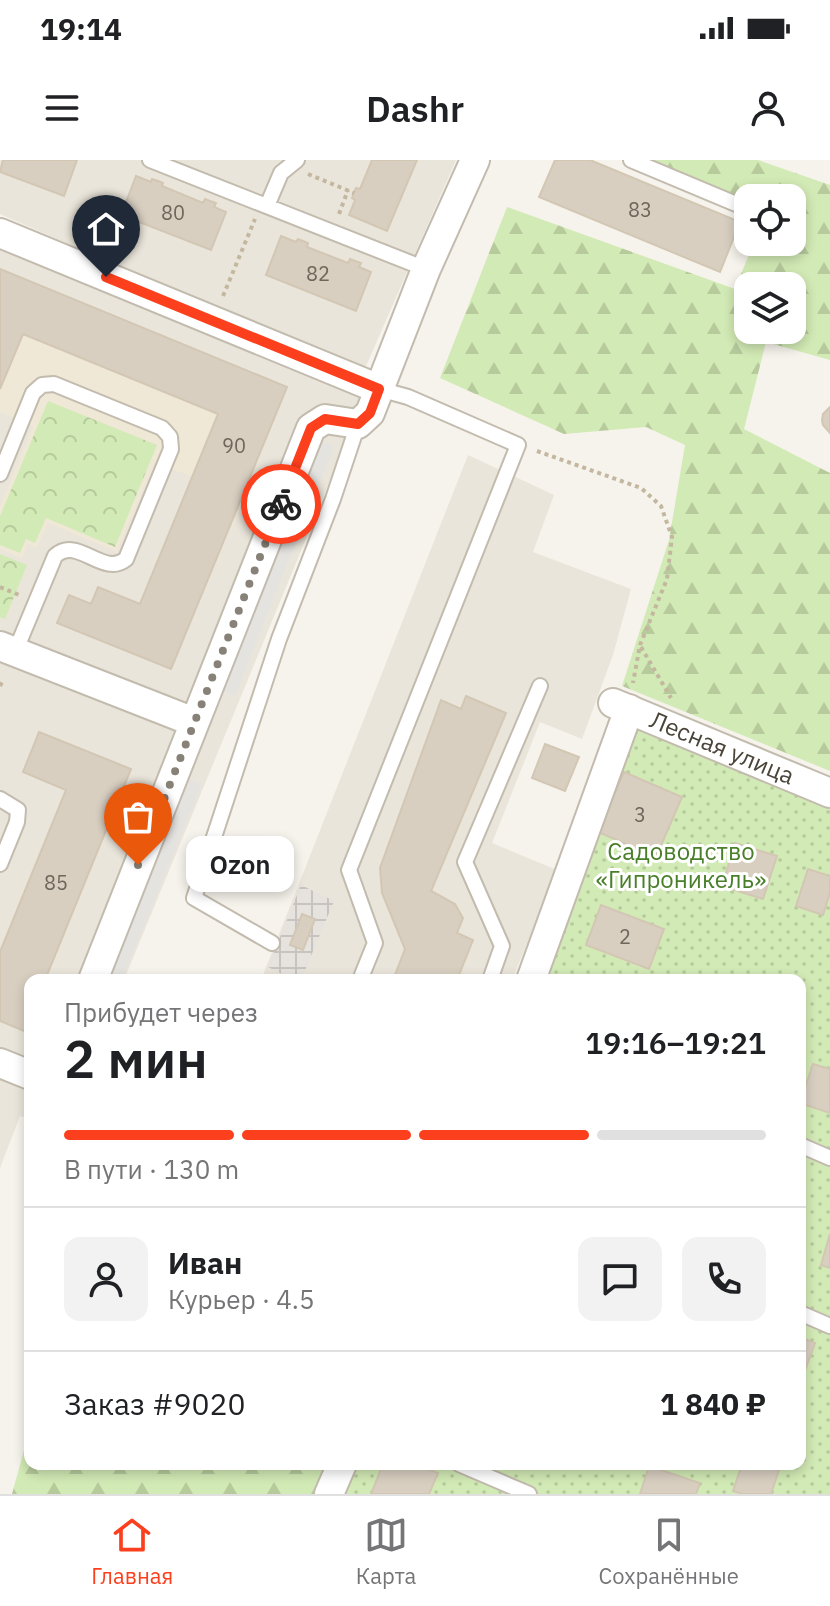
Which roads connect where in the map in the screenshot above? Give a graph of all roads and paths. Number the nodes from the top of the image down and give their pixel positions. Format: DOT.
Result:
graph roads {
  1 [pos="150,160"];
  2 [pos="475,160"];
  3 [pos="631,160"];
  4 [pos="293,163"];
  5 [pos="734,203"];
  6 [pos="264,205"];
  7 [pos="331,232"];
  8 [pos="0,233"];
  9 [pos="426,269"];
  10 [pos="231,277"];
  11 [pos="379,389"];
  12 [pos="358,424"];
  13 [pos="518,445"];
  14 [pos="0,474"];
  15 [pos="640,645"];
  16 [pos="8,649"];
  17 [pos="3,680"];
  18 [pos="0,686"];
  19 [pos="540,686"];
  20 [pos="671,698"];
  21 [pos="620,706"];
  22 [pos="194,722"];
  23 [pos="830,793"];
  24 [pos="0,799"];
  25 [pos="0,864"];
  26 [pos="272,943"];
  27 [pos="95,974"];
  28 [pos="362,974"];
  29 [pos="492,974"];
  30 [pos="533,974"];
  31 [pos="0,1063"];
  32 [pos="24,1073"];
  33 [pos="806,1148"];
  34 [pos="830,1158"];
  35 [pos="806,1316"];
  36 [pos="830,1326"];
  37 [pos="339,1470"];
  38 [pos="473,1470"];
  39 [pos="329,1494"];
  40 [pos="529,1494"];
  1 -- 6 [label="lane"];
  2 -- 9 [label="street"];
  3 -- 5 [label="lane"];
  4 -- 6 [label="lane"];
  4 -- 7 [label="path"];
  6 -- 7 [label="lane"];
  6 -- 10 [label="path"];
  7 -- 9 [label="lane"];
  8 -- 11 [label="street"];
  9 -- 11 [label="street"];
  11 -- 12 [label="street"];
  11 -- 13 [label="lane"];
  12 -- 22 [label="street"];
  12 -- 26 [label="lane"];
  13 -- 15 [label="path"];
  13 -- 28 [label="lane"];
  14 -- 16 [label="lane"];
  15 -- 20 [label="path"];
  15 -- 21 [label="path"];
  16 -- 22 [label="street"];
  17 -- 18 [label="path"];
  19 -- 29 [label="lane"];
  21 -- 23 [label="street, Лесная улица"];
  21 -- 30 [label="street"];
  22 -- 27 [label="street"];
  24 -- 25 [label="lane"];
  31 -- 32 [label="street"];
  33 -- 34 [label="lane"];
  35 -- 36 [label="lane"];
  37 -- 39 [label="street"];
  38 -- 40 [label="lane"];
}
